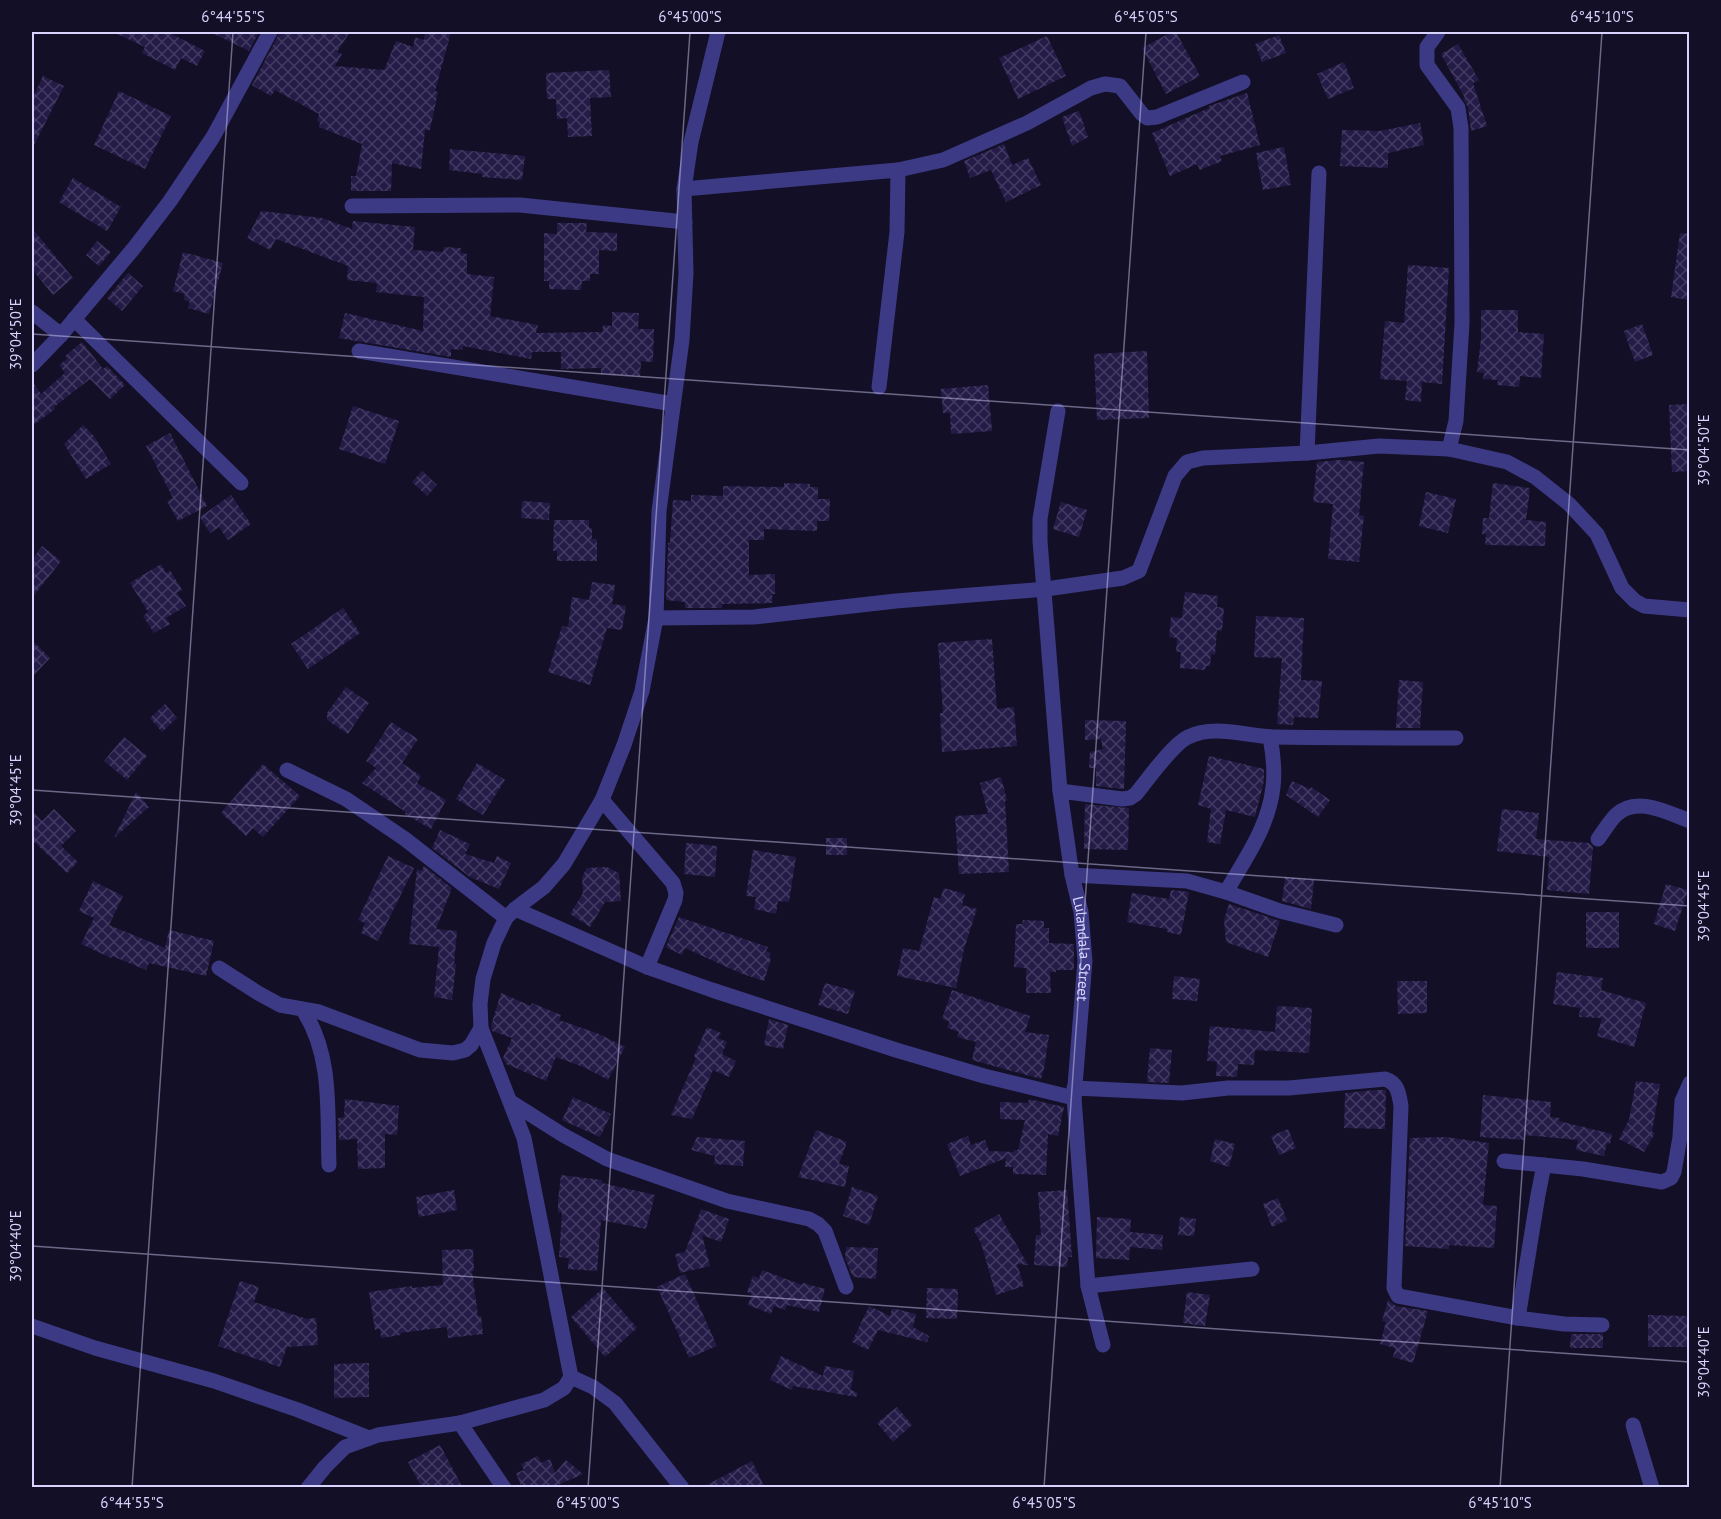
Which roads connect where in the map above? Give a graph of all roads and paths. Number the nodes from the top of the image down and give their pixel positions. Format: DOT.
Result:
graph roads {
  1 [pos="270,32"];
  2 [pos="718,32"];
  3 [pos="1438,32"];
  4 [pos="1243,82"];
  5 [pos="898,170"];
  6 [pos="1319,173"];
  7 [pos="684,189"];
  8 [pos="352,206"];
  9 [pos="685,222"];
  10 [pos="32,312"];
  11 [pos="74,320"];
  12 [pos="61,335"];
  13 [pos="359,351"];
  14 [pos="32,365"];
  15 [pos="879,387"];
  16 [pos="673,404"];
  17 [pos="1058,411"];
  18 [pos="1449,449"];
  19 [pos="1307,453"];
  20 [pos="241,483"];
  21 [pos="1046,589"];
  22 [pos="1689,610"];
  23 [pos="657,618"];
  24 [pos="1270,737"];
  25 [pos="1456,738"];
  26 [pos="287,770"];
  27 [pos="1060,791"];
  28 [pos="602,800"];
  29 [pos="1689,821"];
  30 [pos="1598,839"];
  31 [pos="1072,875"];
  32 [pos="1226,892"];
  33 [pos="510,914"];
  34 [pos="1336,925"];
  35 [pos="646,967"];
  36 [pos="219,968"];
  37 [pos="303,1010"];
  38 [pos="481,1028"];
  39 [pos="1689,1083"];
  40 [pos="1074,1093"];
  41 [pos="511,1102"];
  42 [pos="1504,1161"];
  43 [pos="329,1165"];
  44 [pos="1544,1165"];
  45 [pos="1252,1269"];
  46 [pos="1088,1286"];
  47 [pos="846,1287"];
  48 [pos="1518,1318"];
  49 [pos="1602,1325"];
  50 [pos="32,1326"];
  51 [pos="1103,1345"];
  52 [pos="571,1377"];
  53 [pos="460,1423"];
  54 [pos="1633,1425"];
  55 [pos="369,1438"];
  56 [pos="308,1488"];
  57 [pos="504,1488"];
  58 [pos="682,1488"];
  59 [pos="1652,1488"];
  1 -- 11 [label="street"];
  2 -- 7 [label="street"];
  3 -- 18 [label="street"];
  4 -- 5 [label="street"];
  5 -- 7 [label="street"];
  5 -- 15 [label="street"];
  6 -- 19 [label="street"];
  7 -- 9 [label="street"];
  8 -- 9 [label="street"];
  9 -- 16 [label="street"];
  10 -- 12 [label="street"];
  11 -- 12 [label="street"];
  11 -- 20 [label="street"];
  12 -- 14 [label="street"];
  13 -- 16 [label="street"];
  16 -- 23 [label="street"];
  17 -- 21 [label="street, Lulandala Street"];
  18 -- 19 [label="street"];
  18 -- 22 [label="street"];
  19 -- 21 [label="street"];
  21 -- 23 [label="street"];
  21 -- 27 [label="street, Lulandala Street"];
  23 -- 28 [label="street"];
  24 -- 25 [label="street"];
  24 -- 27 [label="street"];
  24 -- 32 [label="street"];
  26 -- 33 [label="street"];
  27 -- 31 [label="street, Lulandala Street"];
  28 -- 33 [label="street"];
  28 -- 35 [label="street"];
  29 -- 30 [label="street"];
  31 -- 32 [label="street"];
  31 -- 40 [label="street, Lulandala Street"];
  32 -- 34 [label="street"];
  33 -- 35 [label="street"];
  33 -- 38 [label="street"];
  35 -- 40 [label="street"];
  36 -- 37 [label="street"];
  37 -- 38 [label="street"];
  37 -- 43 [label="street"];
  38 -- 41 [label="street"];
  39 -- 44 [label="street"];
  40 -- 46 [label="street, Lulandala Street"];
  40 -- 48 [label="street"];
  41 -- 47 [label="street"];
  41 -- 52 [label="street"];
  42 -- 44 [label="street"];
  44 -- 48 [label="street"];
  45 -- 46 [label="street"];
  46 -- 51 [label="street, Lulandala Street"];
  48 -- 49 [label="street"];
  50 -- 55 [label="street"];
  52 -- 53 [label="street"];
  52 -- 58 [label="street"];
  53 -- 55 [label="street"];
  53 -- 57 [label="street"];
  54 -- 59 [label="street"];
  55 -- 56 [label="street"];
}
